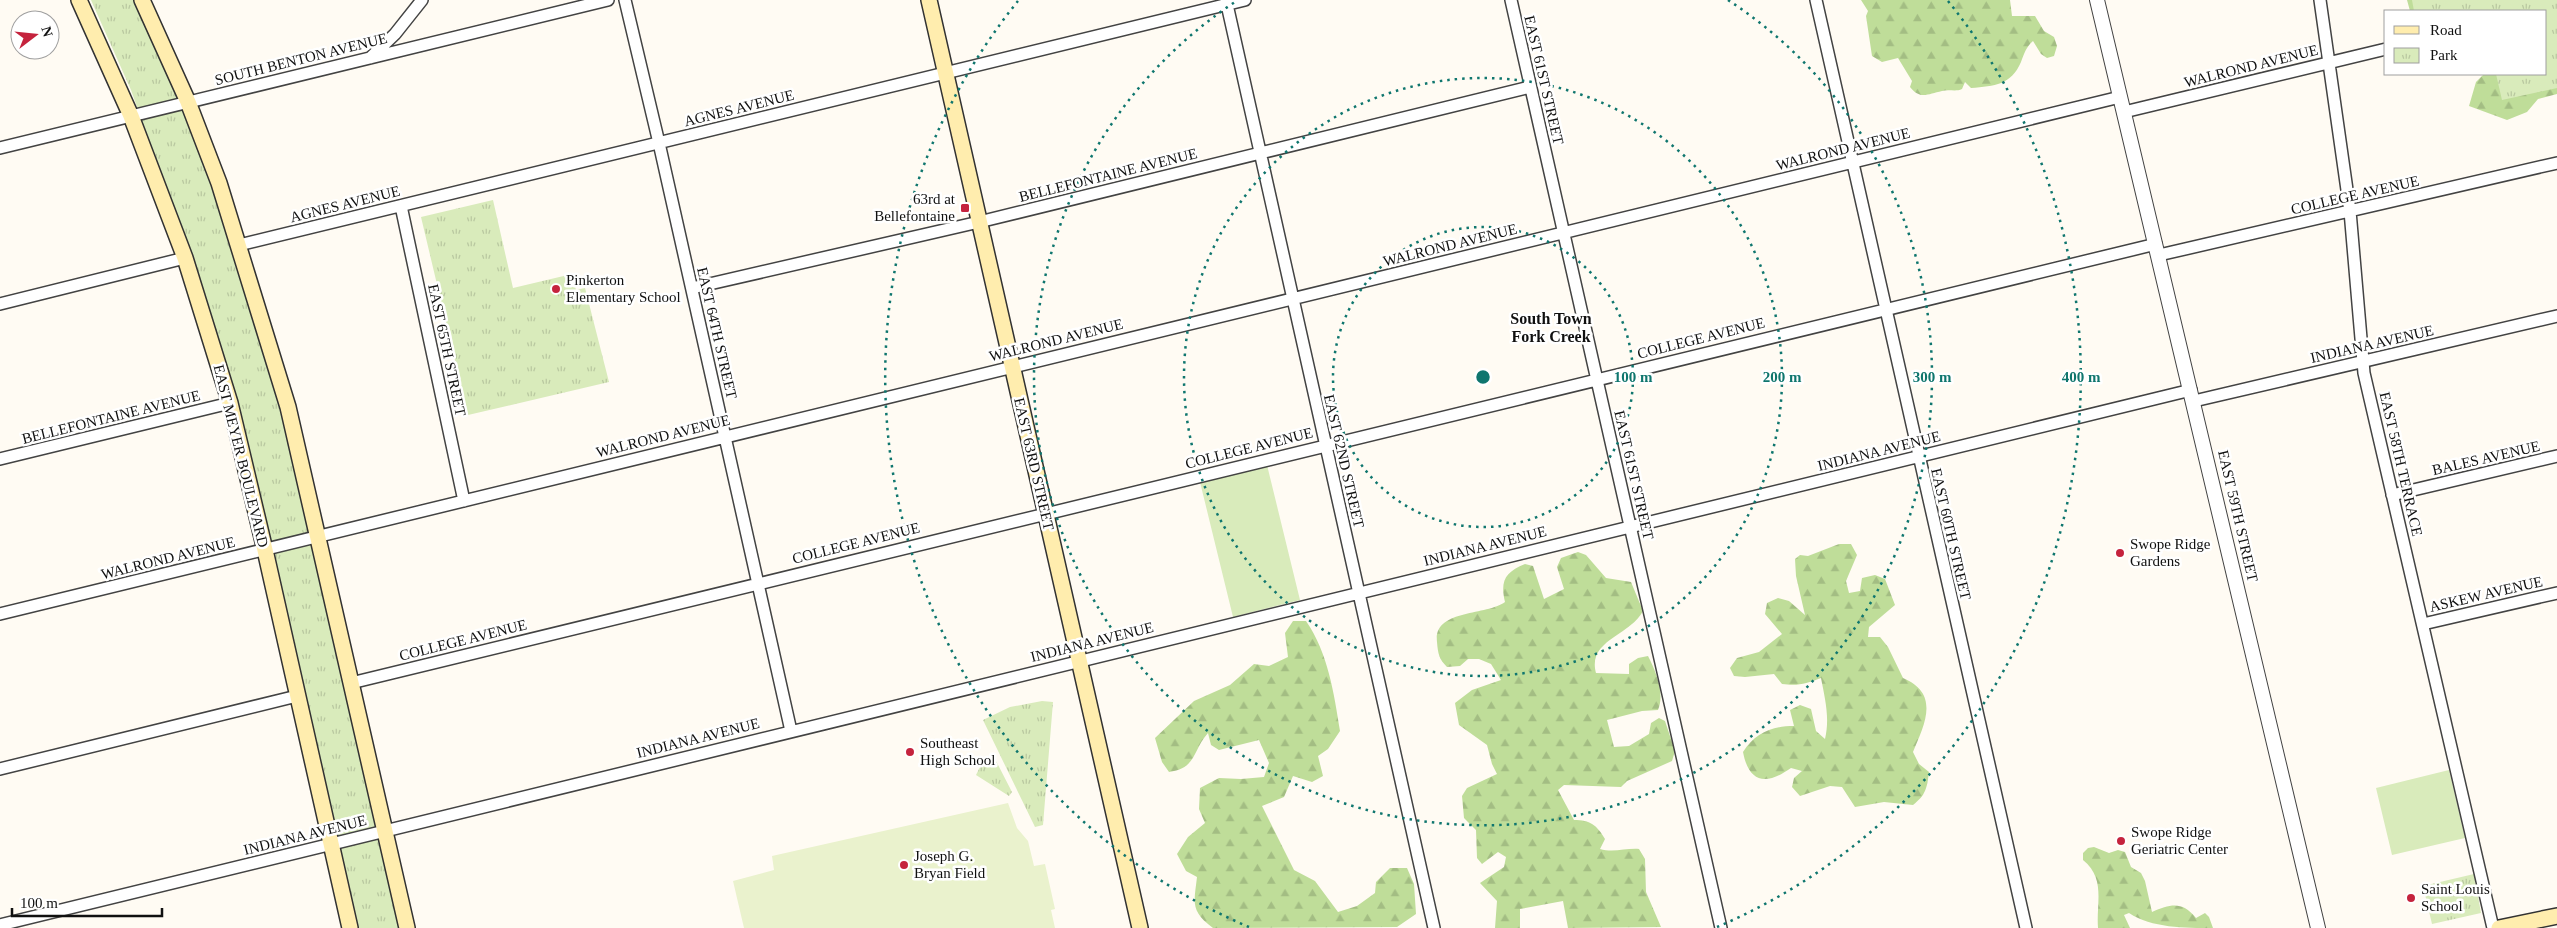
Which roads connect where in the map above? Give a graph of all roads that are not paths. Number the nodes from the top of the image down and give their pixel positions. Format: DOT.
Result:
graph roads {
  1 [pos="79,0"];
  2 [pos="142,0"];
  3 [pos="422,0"];
  4 [pos="608,0"];
  5 [pos="625,0"];
  6 [pos="929,0"];
  7 [pos="1245,0"];
  8 [pos="1511,0"];
  9 [pos="1816,0"];
  10 [pos="2097,0"];
  11 [pos="2320,0"];
  12 [pos="1226,2"];
  13 [pos="2384,49"];
  14 [pos="370,58"];
  15 [pos="2330,62"];
  16 [pos="946,74"];
  17 [pos="1530,87"];
  18 [pos="2120,97"];
  19 [pos="188,102"];
  20 [pos="2124,112"];
  21 [pos="131,116"];
  22 [pos="659,143"];
  23 [pos="0,148"];
  24 [pos="1260,154"];
  25 [pos="1853,162"];
  26 [pos="2557,163"];
  27 [pos="401,206"];
  28 [pos="2350,211"];
  29 [pos="979,222"];
  30 [pos="1563,233"];
  31 [pos="240,245"];
  32 [pos="2158,250"];
  33 [pos="185,258"];
  34 [pos="692,288"];
  35 [pos="1293,298"];
  36 [pos="0,304"];
  37 [pos="1885,309"];
  38 [pos="2557,316"];
  39 [pos="2362,361"];
  40 [pos="1012,367"];
  41 [pos="1596,379"];
  42 [pos="2192,395"];
  43 [pos="230,404"];
  44 [pos="725,436"];
  45 [pos="1325,445"];
  46 [pos="2557,456"];
  47 [pos="1918,457"];
  48 [pos="0,459"];
  49 [pos="2392,495"];
  50 [pos="464,501"];
  51 [pos="1045,513"];
  52 [pos="1630,526"];
  53 [pos="317,537"];
  54 [pos="265,550"];
  55 [pos="758,582"];
  56 [pos="1358,592"];
  57 [pos="2557,593"];
  58 [pos="0,614"];
  59 [pos="2422,624"];
  60 [pos="1079,661"];
  61 [pos="351,684"];
  62 [pos="297,696"];
  63 [pos="791,731"];
  64 [pos="0,769"];
  65 [pos="384,831"];
  66 [pos="331,844"];
  67 [pos="2557,916"];
  68 [pos="0,924"];
  69 [pos="350,928"];
  70 [pos="407,928"];
  71 [pos="1140,928"];
  72 [pos="1434,928"];
  73 [pos="1721,928"];
  74 [pos="2026,928"];
  75 [pos="2318,928"];
  76 [pos="2493,928"];
  77 [pos="2499,928"];
  1 -- 21 [label="main road, EAST MEYER BOULEVARD"];
  2 -- 19 [label="main road"];
  3 -- 14 [label="street"];
  4 -- 14 [label="street, SOUTH BENTON AVENUE"];
  5 -- 22 [label="street, EAST 64TH STREET"];
  6 -- 16 [label="main road, EAST 63RD STREET"];
  7 -- 12 [label="street, AGNES AVENUE"];
  8 -- 17 [label="street, EAST 61ST STREET"];
  9 -- 25 [label="street, EAST 60TH STREET"];
  10 -- 18 [label="street"];
  11 -- 15 [label="street, EAST 58TH TERRACE"];
  12 -- 16 [label="street, AGNES AVENUE"];
  12 -- 24 [label="street, EAST 62ND STREET"];
  13 -- 15 [label="street, WALROND AVENUE"];
  14 -- 19 [label="street, SOUTH BENTON AVENUE"];
  15 -- 20 [label="street, WALROND AVENUE"];
  15 -- 28 [label="street, EAST 58TH TERRACE"];
  16 -- 22 [label="street, AGNES AVENUE"];
  16 -- 29 [label="main road, EAST 63RD STREET"];
  17 -- 24 [label="street, BELLEFONTAINE AVENUE"];
  17 -- 30 [label="street, EAST 61ST STREET"];
  18 -- 20 [label="street, EAST 59TH STREET"];
  18 -- 25 [label="street, WALROND AVENUE"];
  19 -- 21 [label="street, SOUTH BENTON AVENUE"];
  19 -- 31 [label="main road"];
  20 -- 32 [label="street, EAST 59TH STREET"];
  21 -- 23 [label="street, SOUTH BENTON AVENUE"];
  21 -- 33 [label="main road, EAST MEYER BOULEVARD"];
  22 -- 27 [label="street, AGNES AVENUE"];
  22 -- 34 [label="street, EAST 64TH STREET"];
  24 -- 29 [label="street, BELLEFONTAINE AVENUE"];
  24 -- 35 [label="street, EAST 62ND STREET"];
  25 -- 30 [label="street, WALROND AVENUE"];
  25 -- 37 [label="street, EAST 60TH STREET"];
  26 -- 28 [label="street, COLLEGE AVENUE"];
  27 -- 31 [label="street, AGNES AVENUE"];
  27 -- 50 [label="street, EAST 65TH STREET"];
  28 -- 32 [label="street, COLLEGE AVENUE"];
  28 -- 39 [label="street, EAST 58TH TERRACE"];
  29 -- 34 [label="street, BELLEFONTAINE AVENUE"];
  29 -- 40 [label="main road, EAST 63RD STREET"];
  30 -- 35 [label="street, WALROND AVENUE"];
  30 -- 41 [label="street, EAST 61ST STREET"];
  31 -- 53 [label="main road"];
  32 -- 37 [label="street, COLLEGE AVENUE"];
  32 -- 42 [label="street, EAST 59TH STREET"];
  33 -- 36 [label="street"];
  33 -- 43 [label="main road, EAST MEYER BOULEVARD"];
  34 -- 44 [label="street, EAST 64TH STREET"];
  35 -- 40 [label="street, WALROND AVENUE"];
  35 -- 45 [label="street, EAST 62ND STREET"];
  37 -- 41 [label="street, COLLEGE AVENUE"];
  37 -- 47 [label="street, EAST 60TH STREET"];
  38 -- 39 [label="street, INDIANA AVENUE"];
  39 -- 42 [label="street, INDIANA AVENUE"];
  39 -- 49 [label="street, EAST 58TH TERRACE"];
  40 -- 44 [label="street, WALROND AVENUE"];
  40 -- 51 [label="main road, EAST 63RD STREET"];
  41 -- 45 [label="street, COLLEGE AVENUE"];
  41 -- 52 [label="street, EAST 61ST STREET"];
  42 -- 47 [label="street, INDIANA AVENUE"];
  42 -- 75 [label="street, EAST 59TH STREET"];
  43 -- 48 [label="street, BELLEFONTAINE AVENUE"];
  43 -- 54 [label="main road, EAST MEYER BOULEVARD"];
  44 -- 50 [label="street, WALROND AVENUE"];
  44 -- 55 [label="street, EAST 64TH STREET"];
  45 -- 51 [label="street, COLLEGE AVENUE"];
  45 -- 56 [label="street, EAST 62ND STREET"];
  46 -- 49 [label="street, BALES AVENUE"];
  47 -- 52 [label="street, INDIANA AVENUE"];
  47 -- 74 [label="street, EAST 60TH STREET"];
  49 -- 59 [label="street, EAST 58TH TERRACE"];
  50 -- 53 [label="street, WALROND AVENUE"];
  51 -- 55 [label="street, COLLEGE AVENUE"];
  51 -- 60 [label="main road, EAST 63RD STREET"];
  52 -- 56 [label="street, INDIANA AVENUE"];
  52 -- 73 [label="street, EAST 61ST STREET"];
  53 -- 54 [label="street, WALROND AVENUE"];
  53 -- 61 [label="main road"];
  54 -- 58 [label="street, WALROND AVENUE"];
  54 -- 62 [label="main road, EAST MEYER BOULEVARD"];
  55 -- 61 [label="street, COLLEGE AVENUE"];
  55 -- 63 [label="street, EAST 64TH STREET"];
  56 -- 60 [label="street, INDIANA AVENUE"];
  56 -- 72 [label="street, EAST 62ND STREET"];
  57 -- 59 [label="street, ASKEW AVENUE"];
  59 -- 76 [label="street, EAST 58TH TERRACE"];
  60 -- 63 [label="street, INDIANA AVENUE"];
  60 -- 71 [label="main road, EAST 63RD STREET"];
  61 -- 65 [label="main road"];
  62 -- 64 [label="street"];
  62 -- 66 [label="main road, EAST MEYER BOULEVARD"];
  63 -- 65 [label="street, INDIANA AVENUE"];
  65 -- 66 [label="street, INDIANA AVENUE"];
  65 -- 70 [label="main road"];
  66 -- 68 [label="street, INDIANA AVENUE"];
  66 -- 69 [label="main road, EAST MEYER BOULEVARD"];
  67 -- 77 [label="main road"];
}
